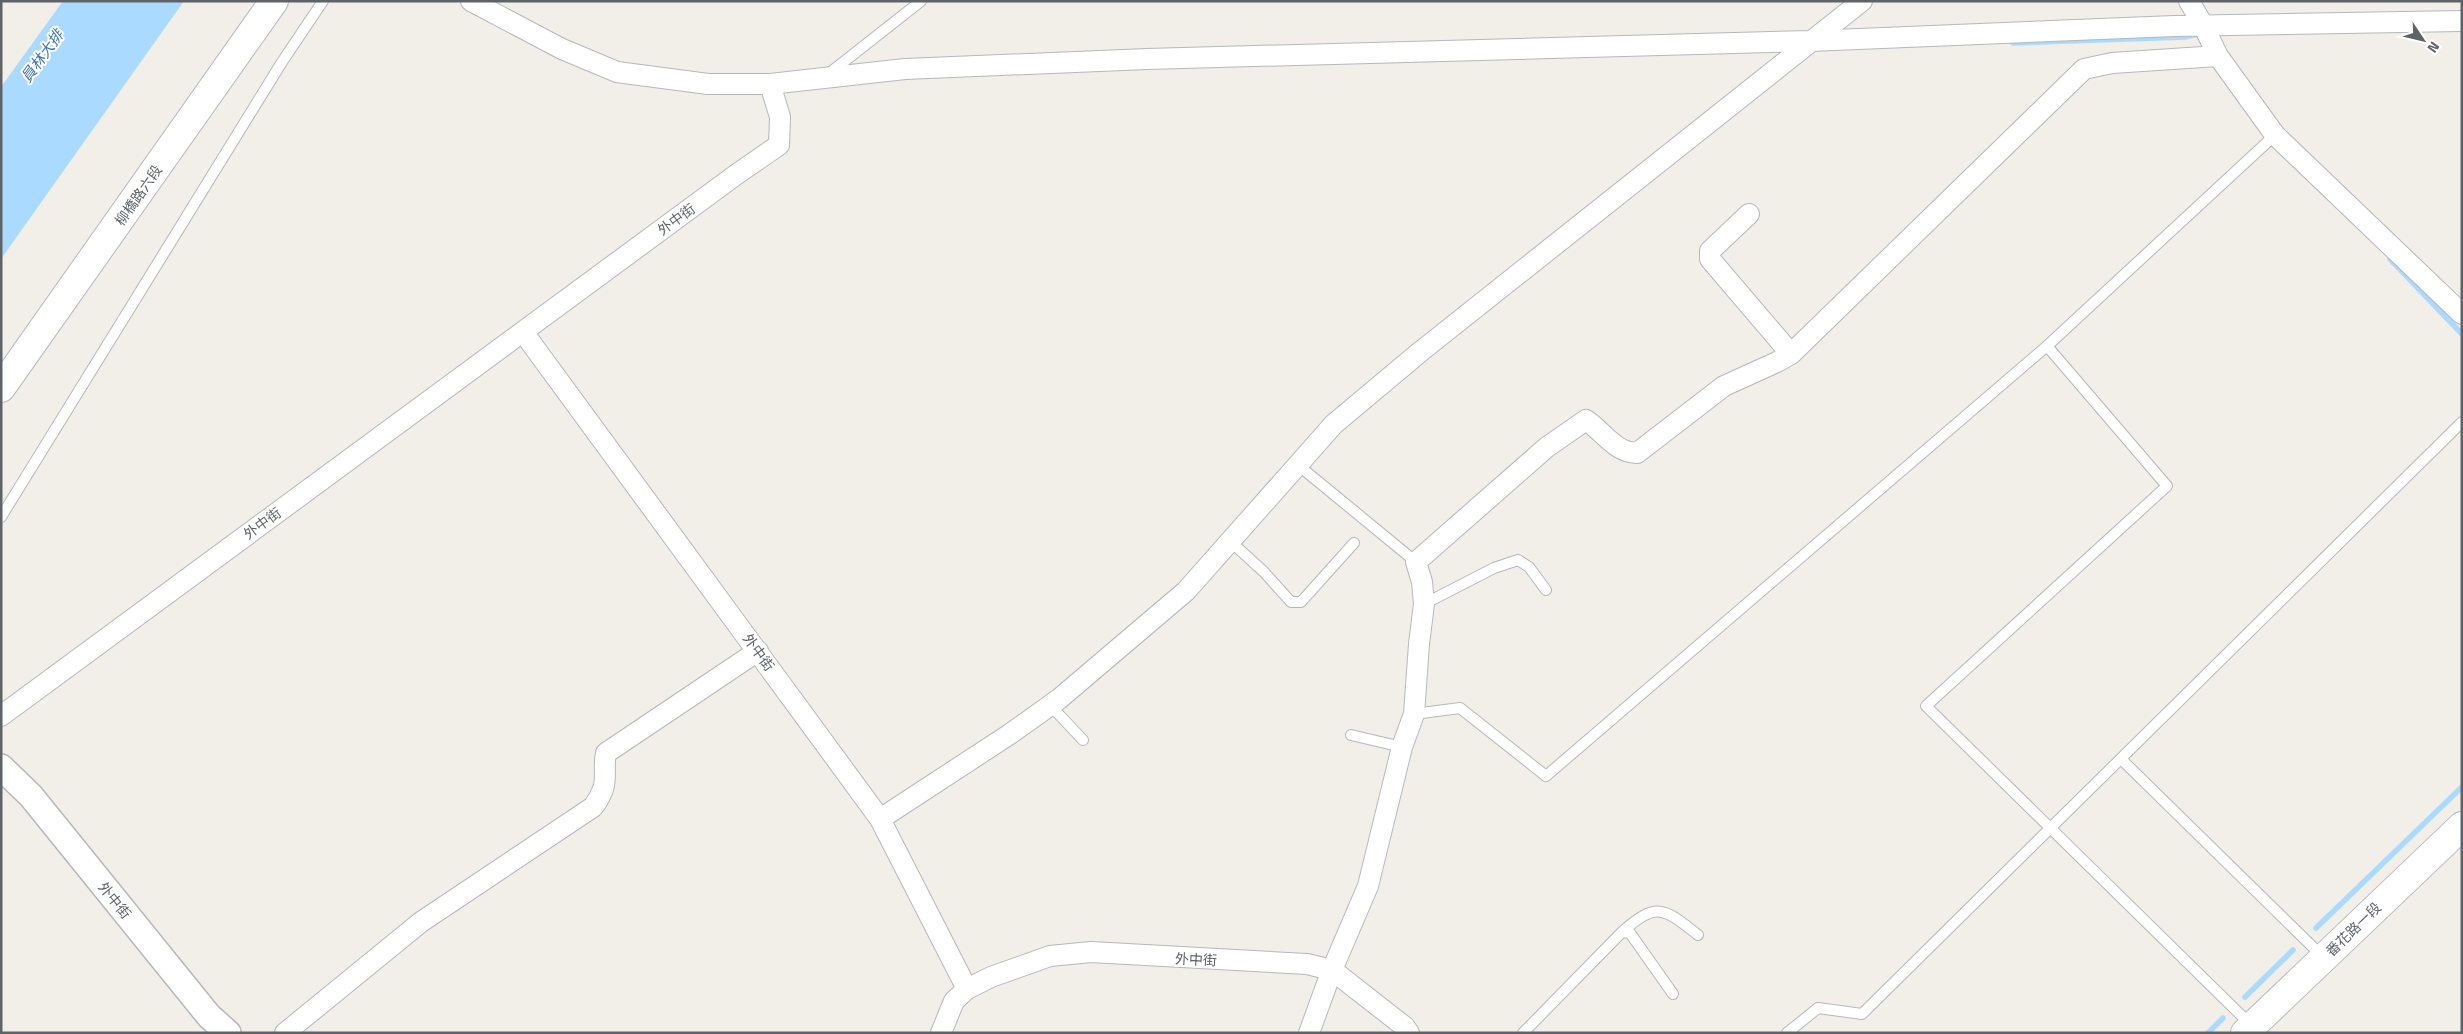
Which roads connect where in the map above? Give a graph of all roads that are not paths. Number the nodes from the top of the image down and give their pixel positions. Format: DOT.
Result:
graph roads {
  1 [pos="274,1"];
  2 [pos="323,1"];
  3 [pos="471,1"];
  4 [pos="920,1"];
  5 [pos="1862,1"];
  6 [pos="2188,1"];
  7 [pos="2462,21"];
  8 [pos="2204,25"];
  9 [pos="1810,41"];
  10 [pos="2218,56"];
  11 [pos="823,78"];
  12 [pos="770,84"];
  13 [pos="2275,135"];
  14 [pos="1749,214"];
  15 [pos="2462,314"];
  16 [pos="524,332"];
  17 [pos="2047,346"];
  18 [pos="1791,354"];
  19 [pos="1,388"];
  20 [pos="2462,422"];
  21 [pos="1298,465"];
  22 [pos="1,517"];
  23 [pos="1229,540"];
  24 [pos="1354,543"];
  25 [pos="1416,562"];
  26 [pos="1546,590"];
  27 [pos="1424,604"];
  28 [pos="758,651"];
  29 [pos="1050,704"];
  30 [pos="1414,714"];
  31 [pos="1,716"];
  32 [pos="1351,735"];
  33 [pos="1084,740"];
  34 [pos="1402,747"];
  35 [pos="2121,758"];
  36 [pos="1,767"];
  37 [pos="880,819"];
  38 [pos="2462,826"];
  39 [pos="2051,828"];
  40 [pos="1622,932"];
  41 [pos="1698,934"];
  42 [pos="2324,958"];
  43 [pos="1332,970"];
  44 [pos="966,989"];
  45 [pos="1673,994"];
  46 [pos="215,1029"];
  47 [pos="2249,1029"];
  48 [pos="285,1033"];
  49 [pos="941,1033"];
  50 [pos="1309,1033"];
  51 [pos="1409,1033"];
  52 [pos="1523,1033"];
  53 [pos="1787,1033"];
  1 -- 19 [label="main road, 柳橋路六段"];
  2 -- 22 [label="lane"];
  3 -- 12 [label="street"];
  4 -- 11 [label="lane"];
  5 -- 9 [label="street"];
  6 -- 8 [label="street"];
  7 -- 8 [label="street"];
  8 -- 9 [label="street"];
  8 -- 10 [label="street"];
  9 -- 11 [label="street"];
  9 -- 21 [label="street"];
  10 -- 13 [label="street"];
  10 -- 18 [label="street"];
  11 -- 12 [label="street"];
  12 -- 16 [label="street, 外中街"];
  13 -- 15 [label="street"];
  13 -- 17 [label="lane"];
  14 -- 18 [label="street"];
  16 -- 28 [label="street, 外中街"];
  16 -- 31 [label="street, 外中街"];
  17 -- 30 [label="lane"];
  17 -- 39 [label="lane"];
  18 -- 25 [label="street"];
  20 -- 35 [label="lane"];
  21 -- 23 [label="street"];
  21 -- 25 [label="lane"];
  23 -- 24 [label="lane"];
  23 -- 29 [label="street"];
  25 -- 27 [label="street"];
  26 -- 27 [label="lane"];
  27 -- 30 [label="street"];
  28 -- 37 [label="street, 外中街"];
  28 -- 48 [label="street"];
  29 -- 33 [label="lane"];
  29 -- 37 [label="street"];
  30 -- 34 [label="street"];
  32 -- 34 [label="lane"];
  34 -- 43 [label="street"];
  35 -- 39 [label="lane"];
  35 -- 42 [label="lane"];
  36 -- 46 [label="street, 外中街"];
  37 -- 44 [label="street, 外中街"];
  38 -- 42 [label="main road, 番花路一段"];
  39 -- 47 [label="lane"];
  39 -- 53 [label="lane"];
  40 -- 41 [label="lane"];
  40 -- 45 [label="lane"];
  40 -- 52 [label="lane"];
  42 -- 47 [label="main road, 番花路一段"];
  43 -- 44 [label="street, 外中街"];
  43 -- 50 [label="street"];
  43 -- 51 [label="street, 外中街"];
  44 -- 49 [label="street, 外中街"];
}
